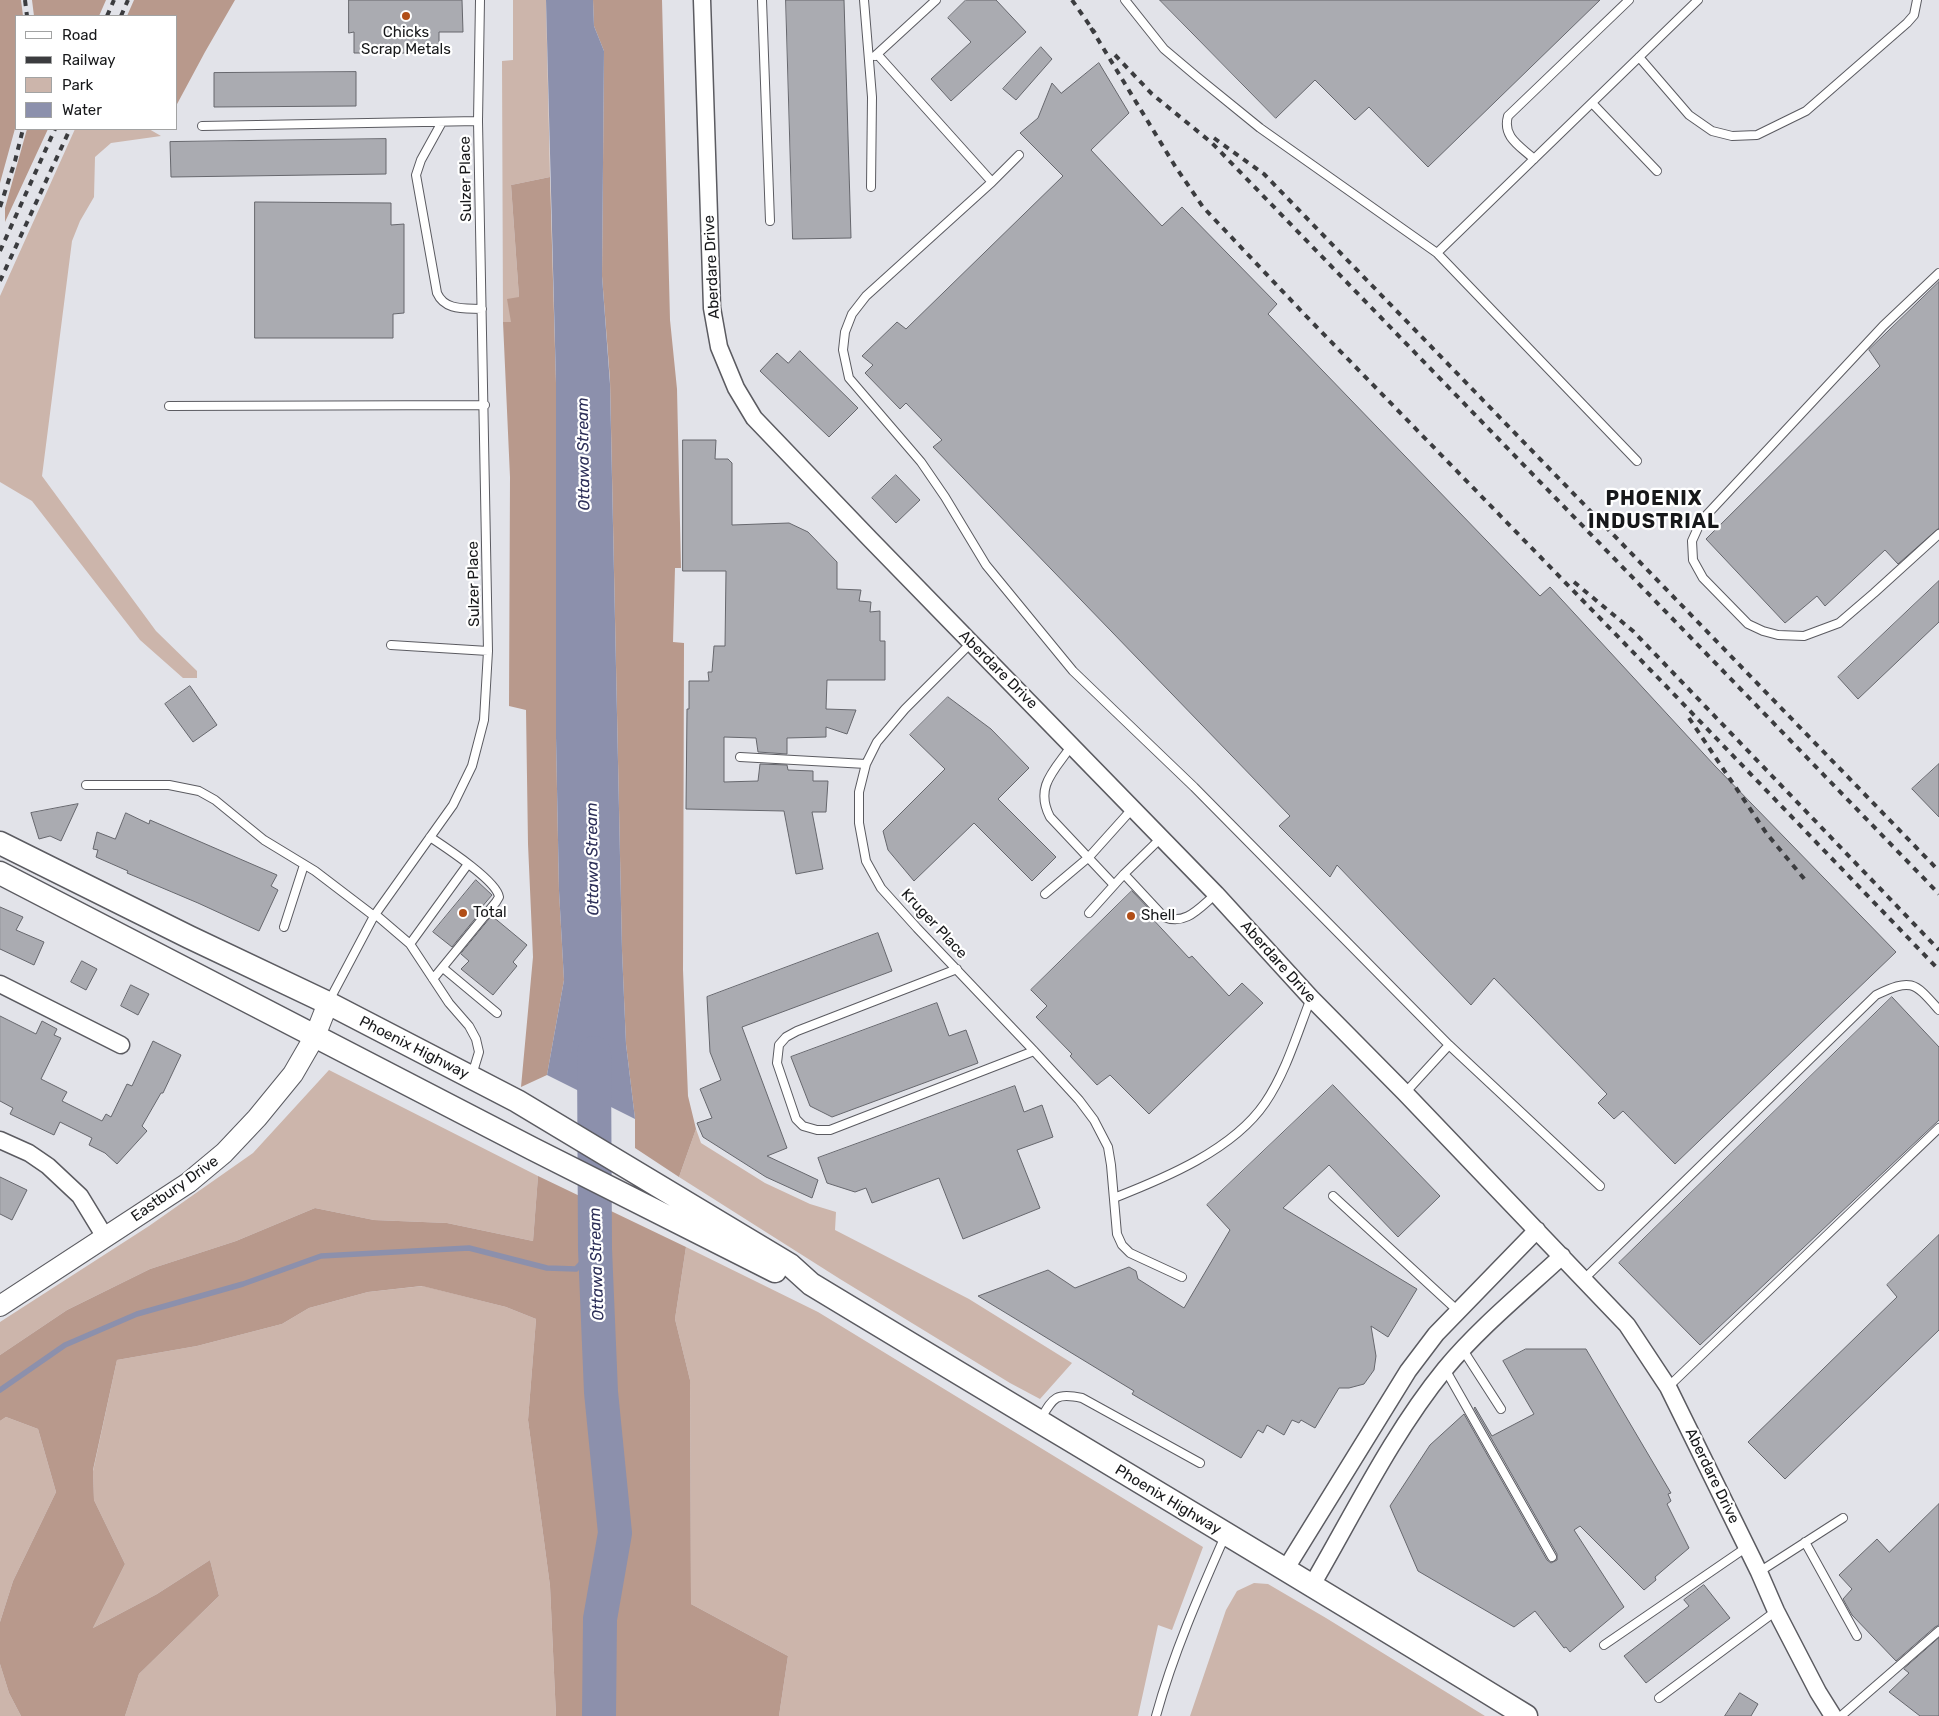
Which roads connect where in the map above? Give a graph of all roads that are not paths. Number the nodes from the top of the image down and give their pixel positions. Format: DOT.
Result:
graph roads {
  1 [pos="480,0"];
  2 [pos="702,0"];
  3 [pos="762,0"];
  4 [pos="864,0"];
  5 [pos="936,0"];
  6 [pos="1125,0"];
  7 [pos="1629,0"];
  8 [pos="1685,0"];
  9 [pos="1698,0"];
  10 [pos="1916,0"];
  11 [pos="1691,7"];
  12 [pos="877,54"];
  13 [pos="1639,57"];
  14 [pos="870,61"];
  15 [pos="1592,103"];
  16 [pos="478,121"];
  17 [pos="442,122"];
  18 [pos="202,126"];
  19 [pos="1019,155"];
  20 [pos="1534,159"];
  21 [pos="1657,171"];
  22 [pos="992,182"];
  23 [pos="871,187"];
  24 [pos="770,221"];
  25 [pos="1437,253"];
  26 [pos="1939,273"];
  27 [pos="482,309"];
  28 [pos="485,405"];
  29 [pos="169,406"];
  30 [pos="1637,461"];
  31 [pos="1939,534"];
  32 [pos="971,643"];
  33 [pos="391,645"];
  34 [pos="488,651"];
  35 [pos="1072,745"];
  36 [pos="740,757"];
  37 [pos="866,764"];
  38 [pos="86,785"];
  39 [pos="1133,808"];
  40 [pos="430,837"];
  41 [pos="1161,838"];
  42 [pos="0,843"];
  43 [pos="1088,857"];
  44 [pos="468,864"];
  45 [pos="304,865"];
  46 [pos="0,873"];
  47 [pos="1124,874"];
  48 [pos="1114,885"];
  49 [pos="1045,894"];
  50 [pos="1216,894"];
  51 [pos="1089,913"];
  52 [pos="375,915"];
  53 [pos="284,927"];
  54 [pos="410,944"];
  55 [pos="443,968"];
  56 [pos="957,969"];
  57 [pos="433,979"];
  58 [pos="0,984"];
  59 [pos="1311,998"];
  60 [pos="328,1003"];
  61 [pos="1939,1010"];
  62 [pos="498,1013"];
  63 [pos="315,1036"];
  64 [pos="121,1045"];
  65 [pos="1449,1045"];
  66 [pos="1034,1051"];
  67 [pos="472,1077"];
  68 [pos="1405,1093"];
  69 [pos="1939,1128"];
  70 [pos="0,1140"];
  71 [pos="1600,1186"];
  72 [pos="1333,1196"];
  73 [pos="1114,1198"];
  74 [pos="1537,1230"];
  75 [pos="105,1237"];
  76 [pos="1562,1256"];
  77 [pos="1182,1277"];
  78 [pos="1584,1280"];
  79 [pos="811,1284"];
  80 [pos="0,1306"];
  81 [pos="1458,1311"];
  82 [pos="1463,1350"];
  83 [pos="1445,1369"];
  84 [pos="1668,1387"];
  85 [pos="1501,1409"];
  86 [pos="1040,1422"];
  87 [pos="1200,1462"];
  88 [pos="1843,1518"];
  89 [pos="1226,1535"];
  90 [pos="1805,1542"];
  91 [pos="1747,1547"];
  92 [pos="1552,1557"];
  93 [pos="1284,1570"];
  94 [pos="1759,1572"];
  95 [pos="1312,1585"];
  96 [pos="1776,1611"];
  97 [pos="1939,1631"];
  98 [pos="1857,1636"];
  99 [pos="1604,1644"];
  100 [pos="1659,1698"];
  101 [pos="1156,1716"];
  102 [pos="1526,1716"];
  103 [pos="1833,1716"];
  104 [pos="1841,1716"];
  1 -- 16 [label="lane, Sulzer Place"];
  2 -- 32 [label="street, Aberdare Drive"];
  3 -- 24 [label="lane"];
  4 -- 14 [label="lane"];
  5 -- 12 [label="lane"];
  6 -- 25 [label="lane"];
  7 -- 20 [label="lane"];
  8 -- 11 [label="lane"];
  9 -- 11 [label="lane"];
  10 -- 13 [label="lane"];
  11 -- 13 [label="lane"];
  12 -- 14 [label="lane"];
  12 -- 22 [label="lane"];
  13 -- 15 [label="lane"];
  14 -- 23 [label="lane"];
  15 -- 20 [label="lane"];
  15 -- 21 [label="lane"];
  16 -- 17 [label="lane"];
  16 -- 27 [label="lane, Sulzer Place"];
  17 -- 18 [label="lane"];
  17 -- 27 [label="lane"];
  19 -- 22 [label="lane"];
  20 -- 25 [label="lane"];
  22 -- 65 [label="lane"];
  25 -- 30 [label="lane"];
  26 -- 31 [label="lane"];
  27 -- 28 [label="lane, Sulzer Place"];
  28 -- 29 [label="lane"];
  28 -- 34 [label="lane, Sulzer Place"];
  32 -- 35 [label="street, Aberdare Drive"];
  32 -- 37 [label="lane, Kruger Place"];
  33 -- 34 [label="lane"];
  34 -- 40 [label="lane, Sulzer Place"];
  35 -- 39 [label="street, Aberdare Drive"];
  35 -- 43 [label="lane"];
  36 -- 37 [label="lane"];
  37 -- 56 [label="lane, Kruger Place"];
  38 -- 45 [label="lane"];
  39 -- 41 [label="street, Aberdare Drive"];
  39 -- 43 [label="lane"];
  40 -- 44 [label="lane"];
  40 -- 52 [label="lane, Sulzer Place"];
  41 -- 47 [label="lane"];
  41 -- 50 [label="street, Aberdare Drive"];
  42 -- 60 [label="main road, Phoenix Highway"];
  43 -- 48 [label="lane"];
  43 -- 49 [label="lane"];
  44 -- 54 [label="lane"];
  44 -- 55 [label="lane"];
  45 -- 52 [label="lane"];
  45 -- 53 [label="lane"];
  46 -- 63 [label="main road, Phoenix Highway"];
  47 -- 48 [label="lane"];
  47 -- 50 [label="lane"];
  48 -- 51 [label="lane"];
  50 -- 59 [label="street, Aberdare Drive"];
  52 -- 54 [label="lane"];
  52 -- 60 [label="lane, Sulzer Place"];
  54 -- 57 [label="lane"];
  55 -- 57 [label="lane"];
  55 -- 62 [label="lane"];
  56 -- 66 [label="lane, Kruger Place"];
  56 -- 66 [label="lane"];
  57 -- 67 [label="lane"];
  58 -- 64 [label="street"];
  59 -- 68 [label="street, Aberdare Drive"];
  59 -- 73 [label="lane"];
  60 -- 63 [label="street, Eastbury Drive"];
  60 -- 67 [label="main road, Phoenix Highway"];
  61 -- 78 [label="lane"];
  63 -- 75 [label="street, Eastbury Drive"];
  63 -- 79 [label="main road, Phoenix Highway"];
  65 -- 68 [label="lane"];
  65 -- 71 [label="lane"];
  66 -- 73 [label="lane, Kruger Place"];
  67 -- 79 [label="main road, Phoenix Highway"];
  68 -- 74 [label="street, Aberdare Drive"];
  69 -- 84 [label="lane"];
  70 -- 75 [label="street"];
  72 -- 81 [label="lane"];
  73 -- 77 [label="lane, Kruger Place"];
  74 -- 76 [label="street, Aberdare Drive"];
  74 -- 81 [label="street"];
  75 -- 80 [label="street, Eastbury Drive"];
  76 -- 78 [label="street, Aberdare Drive"];
  76 -- 82 [label="street"];
  78 -- 84 [label="street, Aberdare Drive"];
  79 -- 86 [label="main road, Phoenix Highway"];
  81 -- 93 [label="street"];
  82 -- 83 [label="street"];
  82 -- 85 [label="lane"];
  83 -- 92 [label="lane"];
  83 -- 95 [label="street"];
  84 -- 91 [label="street, Aberdare Drive"];
  86 -- 87 [label="lane"];
  86 -- 89 [label="main road, Phoenix Highway"];
  88 -- 90 [label="lane"];
  89 -- 93 [label="main road, Phoenix Highway"];
  89 -- 101 [label="lane"];
  90 -- 94 [label="lane"];
  90 -- 98 [label="lane"];
  91 -- 94 [label="street, Aberdare Drive"];
  91 -- 99 [label="lane"];
  93 -- 95 [label="main road, Phoenix Highway"];
  94 -- 96 [label="street, Aberdare Drive"];
  95 -- 102 [label="main road, Phoenix Highway"];
  96 -- 100 [label="lane"];
  96 -- 103 [label="street, Aberdare Drive"];
  97 -- 104 [label="lane"];
}
